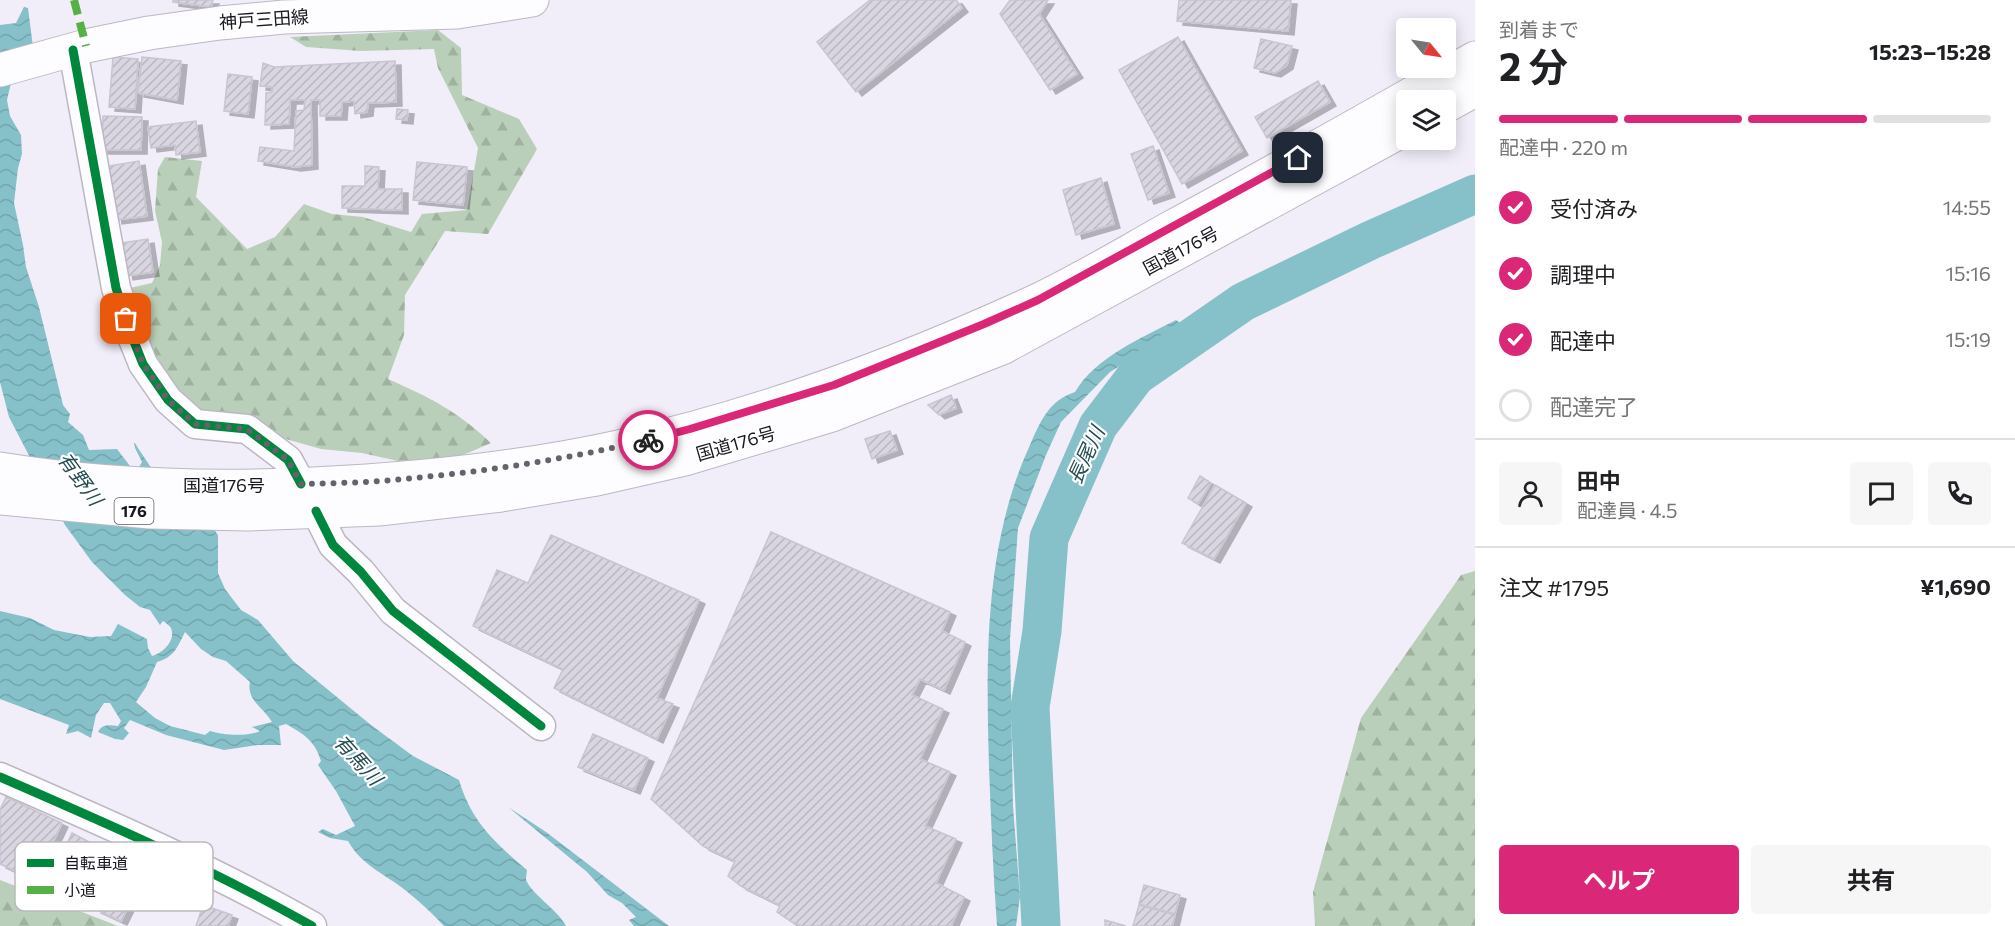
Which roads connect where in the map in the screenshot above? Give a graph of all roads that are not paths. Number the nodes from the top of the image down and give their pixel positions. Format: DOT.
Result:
graph roads {
  1 [pos="532,0"];
  2 [pos="460,6"];
  3 [pos="73,50"];
  4 [pos="1475,58"];
  5 [pos="0,70"];
  6 [pos="1475,90"];
  7 [pos="1456,100"];
  8 [pos="1396,134"];
  9 [pos="10,485"];
  10 [pos="308,498"];
  11 [pos="542,726"];
  12 [pos="0,777"];
  13 [pos="152,842"];
  14 [pos="213,873"];
  15 [pos="312,926"];
  1 -- 2 [label="main road, 神戸三田線"];
  2 -- 3 [label="main road, 神戸三田線"];
  3 -- 5 [label="main road, 神戸三田線"];
  3 -- 10 [label="street"];
  4 -- 10 [label="main road, 国道176号 / 176"];
  6 -- 7 [label="main road"];
  8 -- 10 [label="main road, 国道176号 / 176"];
  9 -- 10 [label="main road, 国道176号 / 176"];
  10 -- 11 [label="street"];
  12 -- 13 [label="street"];
  14 -- 15 [label="street"];
}
